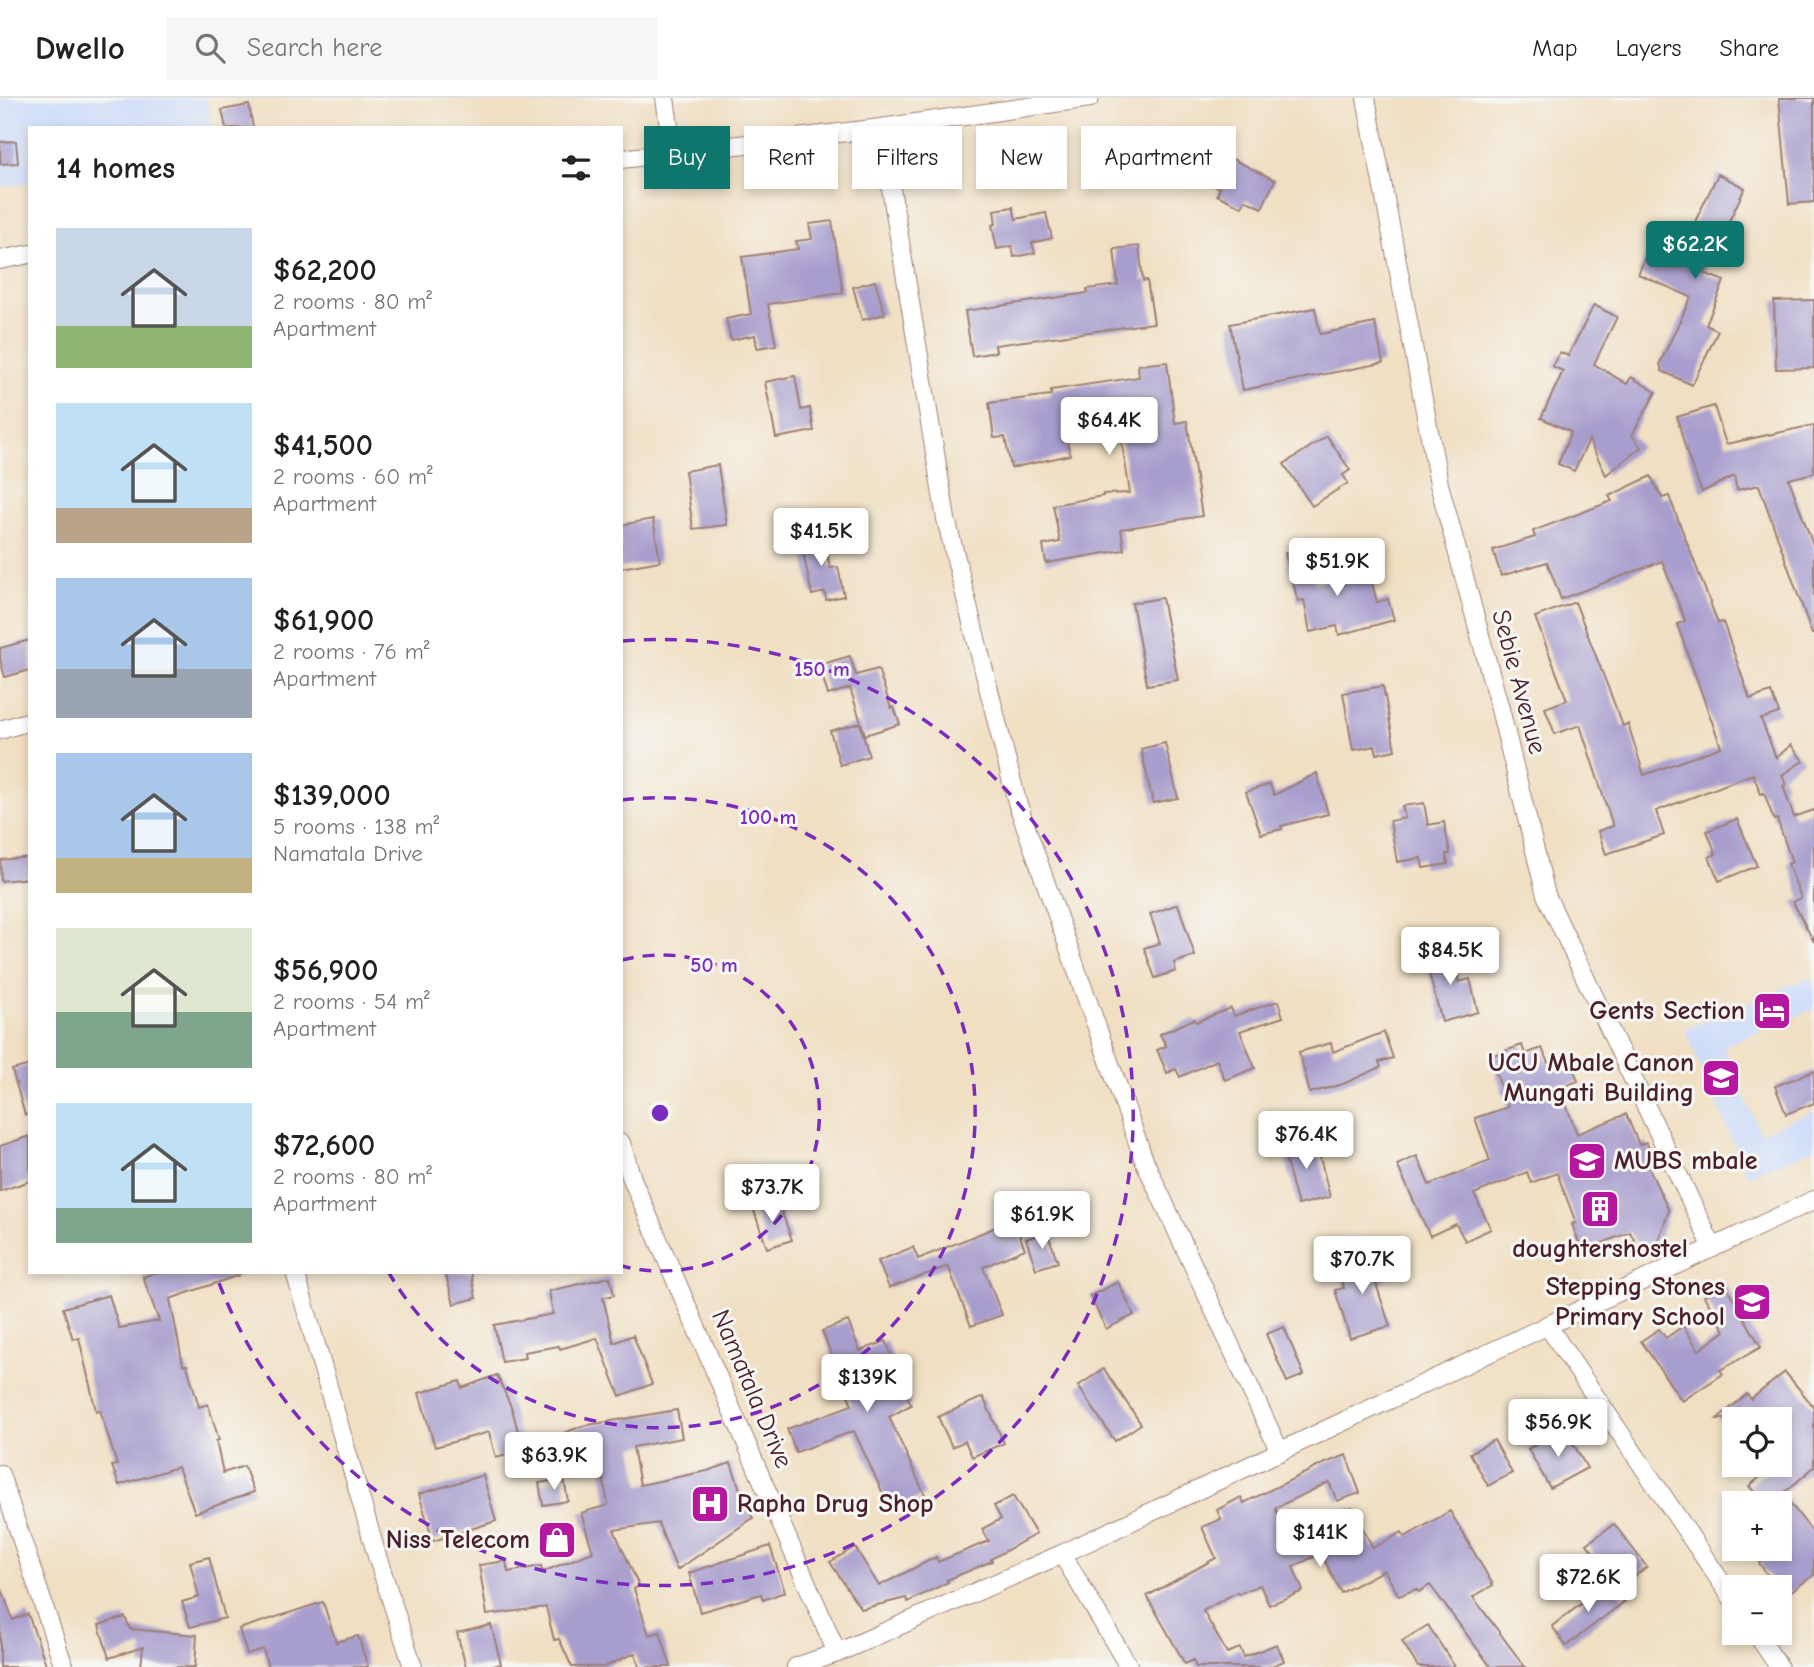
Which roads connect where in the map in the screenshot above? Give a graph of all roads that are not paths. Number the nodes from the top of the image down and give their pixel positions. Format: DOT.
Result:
graph roads {
  1 [pos="665,98"];
  2 [pos="1090,98"];
  3 [pos="1366,98"];
  4 [pos="669,126"];
  5 [pos="895,126"];
  6 [pos="852,132"];
  7 [pos="730,147"];
  8 [pos="644,157"];
  9 [pos="623,159"];
  10 [pos="891,189"];
  11 [pos="28,254"];
  12 [pos="0,260"];
  13 [pos="28,722"];
  14 [pos="0,730"];
  15 [pos="623,1149"];
  16 [pos="1814,1200"];
  17 [pos="1713,1248"];
  18 [pos="296,1274"];
  19 [pos="1547,1325"];
  20 [pos="1280,1452"];
  21 [pos="0,1474"];
  22 [pos="1062,1554"];
  23 [pos="1722,1583"];
  24 [pos="1764,1645"];
  25 [pos="837,1653"];
  26 [pos="64,1667"];
  27 [pos="413,1667"];
  28 [pos="796,1667"];
  29 [pos="1129,1667"];
  30 [pos="1779,1667"];
  1 -- 4 [label="street"];
  2 -- 5 [label="street"];
  3 -- 17 [label="street, Sebie Avenue"];
  6 -- 7 [label="street"];
  8 -- 9 [label="street"];
  10 -- 20 [label="street"];
  11 -- 12 [label="street"];
  13 -- 14 [label="street"];
  15 -- 25 [label="street, Namatala Drive"];
  16 -- 17 [label="street"];
  17 -- 19 [label="street"];
  18 -- 27 [label="street"];
  19 -- 20 [label="street"];
  19 -- 23 [label="street"];
  20 -- 22 [label="street"];
  21 -- 26 [label="street"];
  22 -- 25 [label="street"];
  22 -- 29 [label="street"];
  24 -- 30 [label="street"];
  25 -- 28 [label="street"];
}
